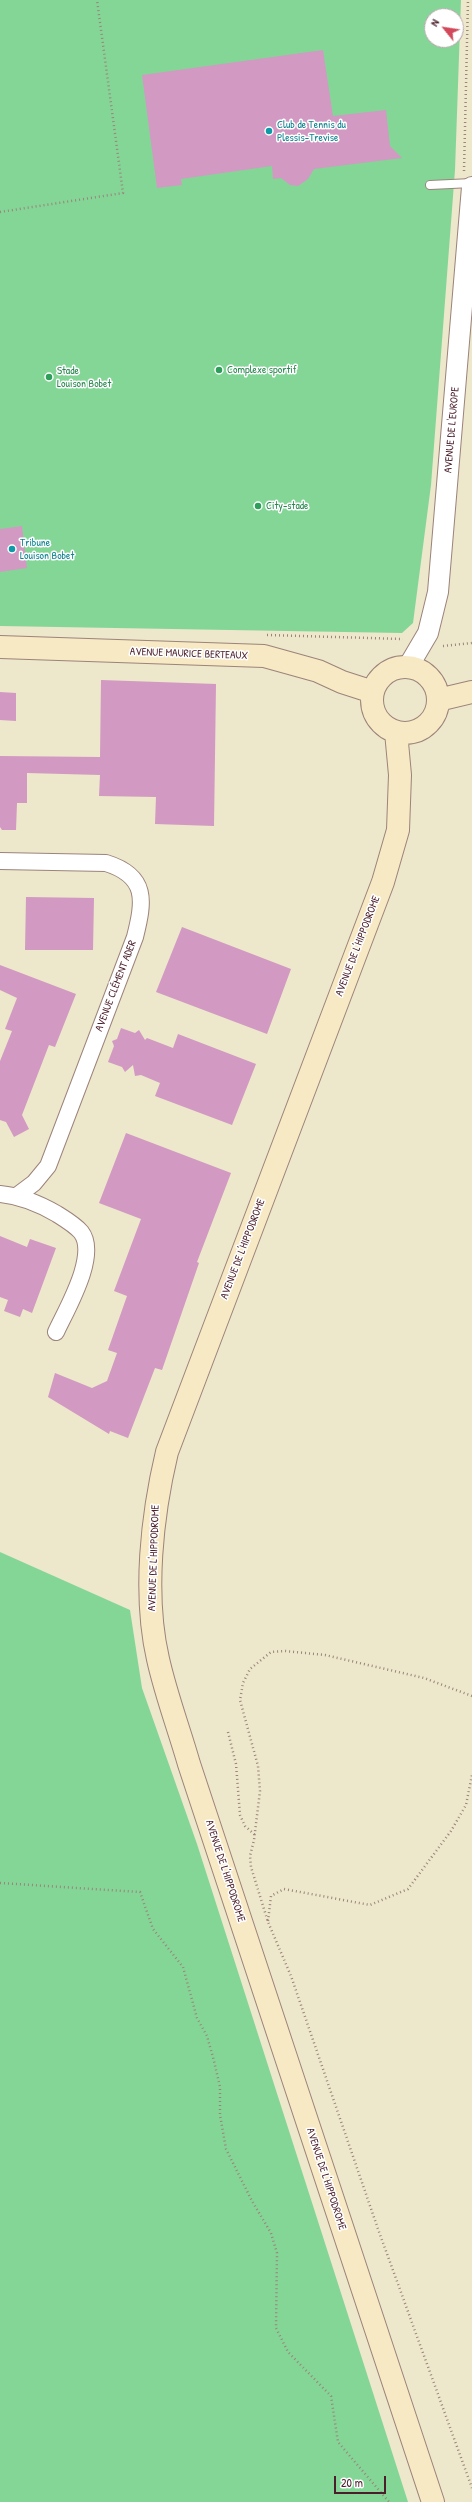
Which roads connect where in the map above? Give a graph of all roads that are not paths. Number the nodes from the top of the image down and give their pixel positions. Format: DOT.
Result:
graph roads {
  1 [pos="472,183"];
  2 [pos="430,185"];
  3 [pos="472,187"];
  4 [pos="0,647"];
  5 [pos="408,667"];
  6 [pos="373,692"];
  7 [pos="472,692"];
  8 [pos="438,700"];
  9 [pos="396,732"];
  10 [pos="0,860"];
  11 [pos="0,1194"];
  12 [pos="18,1195"];
  13 [pos="56,1332"];
  14 [pos="433,2502"];
  1 -- 2 [label="lane"];
  3 -- 5 [label="street, AVENUE DE L'EUROPE"];
  4 -- 6 [label="main road, AVENUE MAURICE BERTEAUX"];
  5 -- 6 [label="main road"];
  5 -- 8 [label="main road"];
  6 -- 9 [label="main road"];
  7 -- 8 [label="main road"];
  8 -- 9 [label="main road"];
  9 -- 14 [label="main road, AVENUE DE L'HIPPODROME"];
  10 -- 12 [label="street, AVENUE CLÉMENT ADER"];
  11 -- 12 [label="street"];
  12 -- 13 [label="street"];
}
